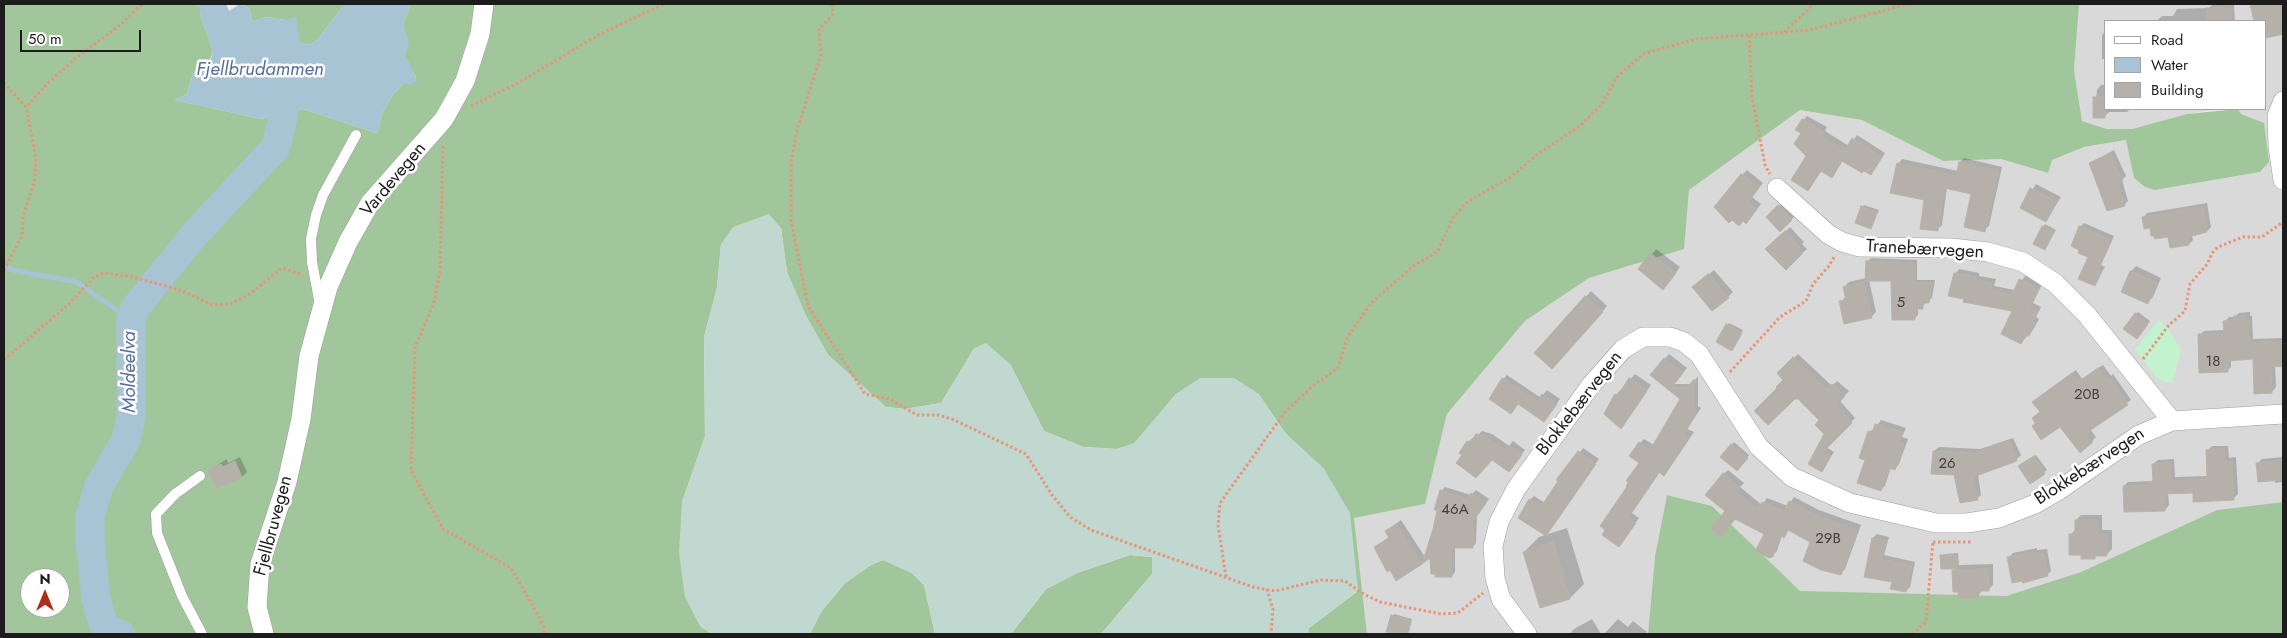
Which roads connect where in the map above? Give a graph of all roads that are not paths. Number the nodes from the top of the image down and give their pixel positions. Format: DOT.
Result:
graph roads {
  1 [pos="484,4"];
  2 [pos="2283,101"];
  3 [pos="356,135"];
  4 [pos="2283,180"];
  5 [pos="1777,188"];
  6 [pos="321,308"];
  7 [pos="2283,414"];
  8 [pos="301,419"];
  9 [pos="2172,421"];
  10 [pos="200,476"];
  11 [pos="202,634"];
  12 [pos="264,634"];
  13 [pos="1527,634"];
  1 -- 6 [label="street, Vardevegen"];
  2 -- 4 [label="street"];
  3 -- 6 [label="lane"];
  5 -- 9 [label="street, Tranebærvegen"];
  6 -- 8 [label="street, Vardevegen"];
  7 -- 9 [label="street, Blokkebærvegen"];
  8 -- 12 [label="street, Fjellbruvegen"];
  9 -- 13 [label="street, Blokkebærvegen"];
  10 -- 11 [label="lane"];
}
